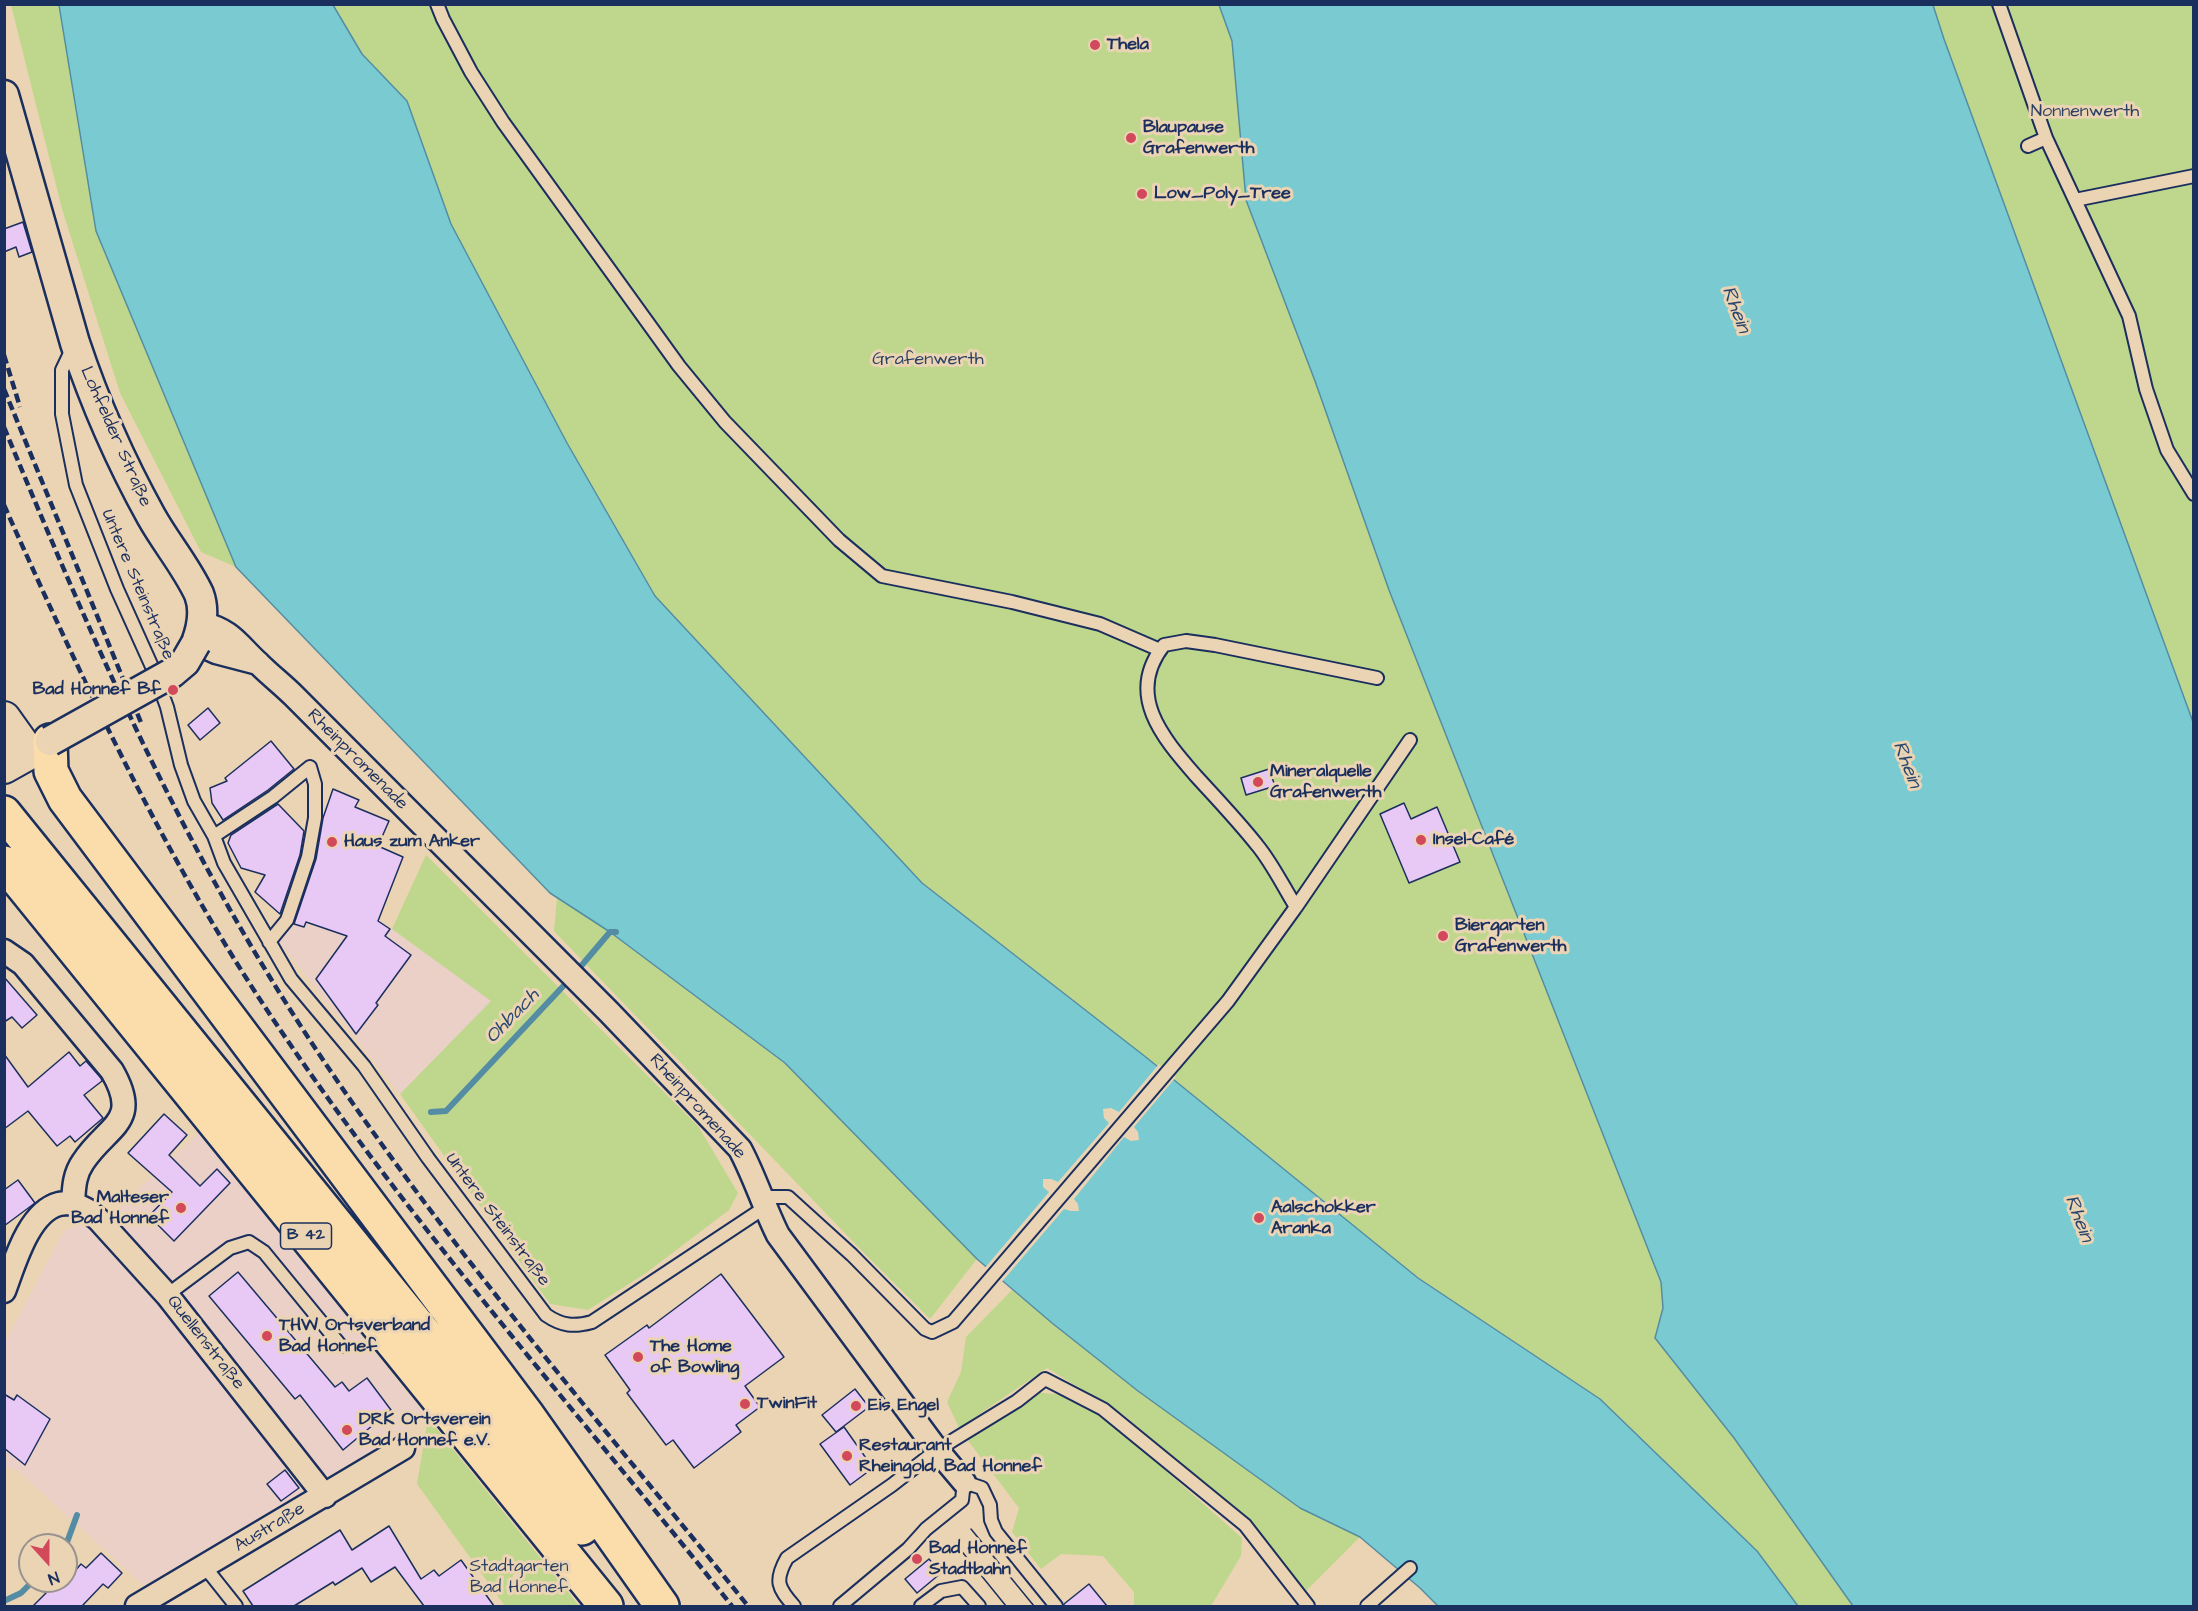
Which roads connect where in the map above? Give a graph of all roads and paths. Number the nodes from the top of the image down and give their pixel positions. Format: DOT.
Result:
graph roads {
  1 [pos="437,4"];
  2 [pos="1999,4"];
  3 [pos="4,95"];
  4 [pos="2046,138"];
  5 [pos="2028,146"];
  6 [pos="2193,176"];
  7 [pos="2075,200"];
  8 [pos="75,343"];
  9 [pos="2193,494"];
  10 [pos="199,633"];
  11 [pos="1160,650"];
  12 [pos="1377,678"];
  13 [pos="4,718"];
  14 [pos="1410,740"];
  15 [pos="28,754"];
  16 [pos="4,813"];
  17 [pos="213,836"];
  18 [pos="5,864"];
  19 [pos="1296,907"];
  20 [pos="269,942"];
  21 [pos="4,951"];
  22 [pos="73,1203"];
  23 [pos="762,1203"];
  24 [pos="4,1291"];
  25 [pos="167,1295"];
  26 [pos="341,1346"];
  27 [pos="403,1448"];
  28 [pos="937,1450"];
  29 [pos="964,1482"];
  30 [pos="325,1496"];
  31 [pos="205,1567"];
  32 [pos="1410,1568"];
  33 [pos="137,1606"];
  34 [pos="236,1606"];
  35 [pos="606,1606"];
  36 [pos="645,1606"];
  37 [pos="662,1606"];
  38 [pos="794,1606"];
  39 [pos="840,1606"];
  40 [pos="921,1606"];
  41 [pos="979,1606"];
  42 [pos="1056,1606"];
  43 [pos="1308,1606"];
  44 [pos="1367,1606"];
  1 -- 11 [label="lane"];
  2 -- 4 [label="lane"];
  3 -- 8 [label="street, Lohfelder Straße"];
  4 -- 5 [label="lane"];
  4 -- 7 [label="lane"];
  6 -- 7 [label="lane"];
  7 -- 9 [label="lane"];
  8 -- 10 [label="street, Lohfelder Straße"];
  8 -- 17 [label="lane, Untere Steinstraße"];
  10 -- 15 [label="street, bridge"];
  10 -- 23 [label="street, Rheinpromenade"];
  11 -- 12 [label="lane"];
  11 -- 19 [label="lane"];
  13 -- 15 [label="main road"];
  14 -- 19 [label="lane"];
  15 -- 37 [label="highway"];
  16 -- 36 [label="highway, B 42"];
  17 -- 20 [label="lane, Untere Steinstraße"];
  17 -- 20 [label="lane"];
  18 -- 35 [label="highway, B 42"];
  19 -- 23 [label="lane"];
  20 -- 23 [label="lane, Untere Steinstraße"];
  21 -- 22 [label="street"];
  22 -- 24 [label="street"];
  22 -- 25 [label="street, Quellenstraße"];
  23 -- 28 [label="street, Rheinpromenade"];
  25 -- 26 [label="lane"];
  25 -- 30 [label="street, Quellenstraße"];
  27 -- 30 [label="street, Austraße"];
  28 -- 29 [label="street, Rheinpromenade"];
  28 -- 38 [label="lane"];
  28 -- 43 [label="lane"];
  29 -- 39 [label="lane"];
  29 -- 42 [label="lane, Rheinpromenade"];
  30 -- 31 [label="street, Austraße"];
  31 -- 33 [label="street, Austraße"];
  31 -- 34 [label="lane"];
  32 -- 44 [label="lane"];
  40 -- 41 [label="lane"];
}
